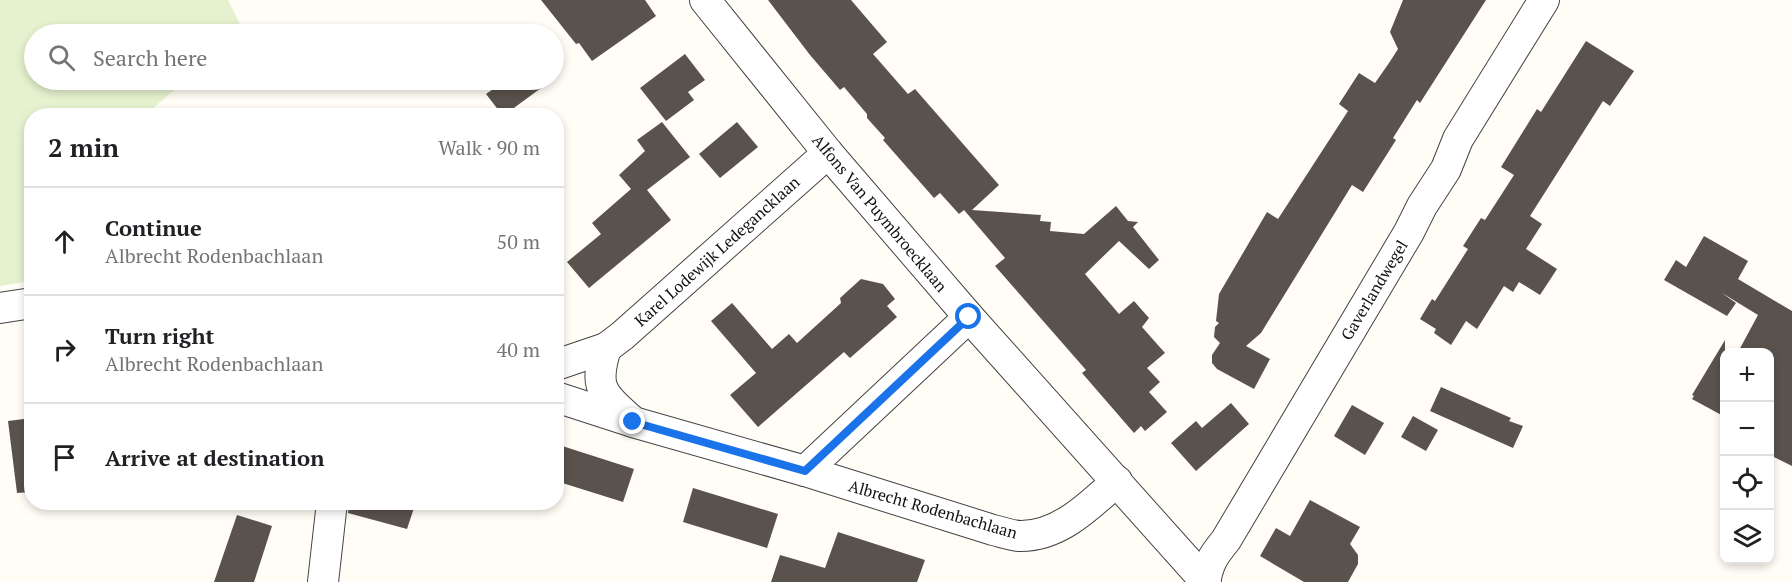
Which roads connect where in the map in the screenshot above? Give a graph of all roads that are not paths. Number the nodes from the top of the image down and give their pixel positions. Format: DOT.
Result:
graph roads {
  1 [pos="705,0"];
  2 [pos="1544,0"];
  3 [pos="828,153"];
  4 [pos="24,304"];
  5 [pos="0,308"];
  6 [pos="969,317"];
  7 [pos="606,348"];
  8 [pos="564,362"];
  9 [pos="564,400"];
  10 [pos="633,422"];
  11 [pos="805,471"];
  12 [pos="1117,481"];
  13 [pos="331,510"];
  14 [pos="323,582"];
  15 [pos="1206,582"];
  1 -- 3 [label="street, Alfons Van Puymbroecklaan"];
  2 -- 15 [label="street, Gaverlandwegel"];
  3 -- 6 [label="street, Alfons Van Puymbroecklaan"];
  3 -- 7 [label="street, Karel Lodewijk Ledegancklaan"];
  4 -- 5 [label="street"];
  6 -- 11 [label="street"];
  6 -- 12 [label="street, Alfons Van Puymbroecklaan"];
  7 -- 8 [label="street"];
  7 -- 10 [label="street, Albrecht Rodenbachlaan"];
  9 -- 10 [label="street, Albrecht Rodenbachlaan"];
  10 -- 11 [label="street, Albrecht Rodenbachlaan"];
  11 -- 12 [label="street, Albrecht Rodenbachlaan"];
  12 -- 15 [label="street, Alfons Van Puymbroecklaan"];
  13 -- 14 [label="street"];
}
